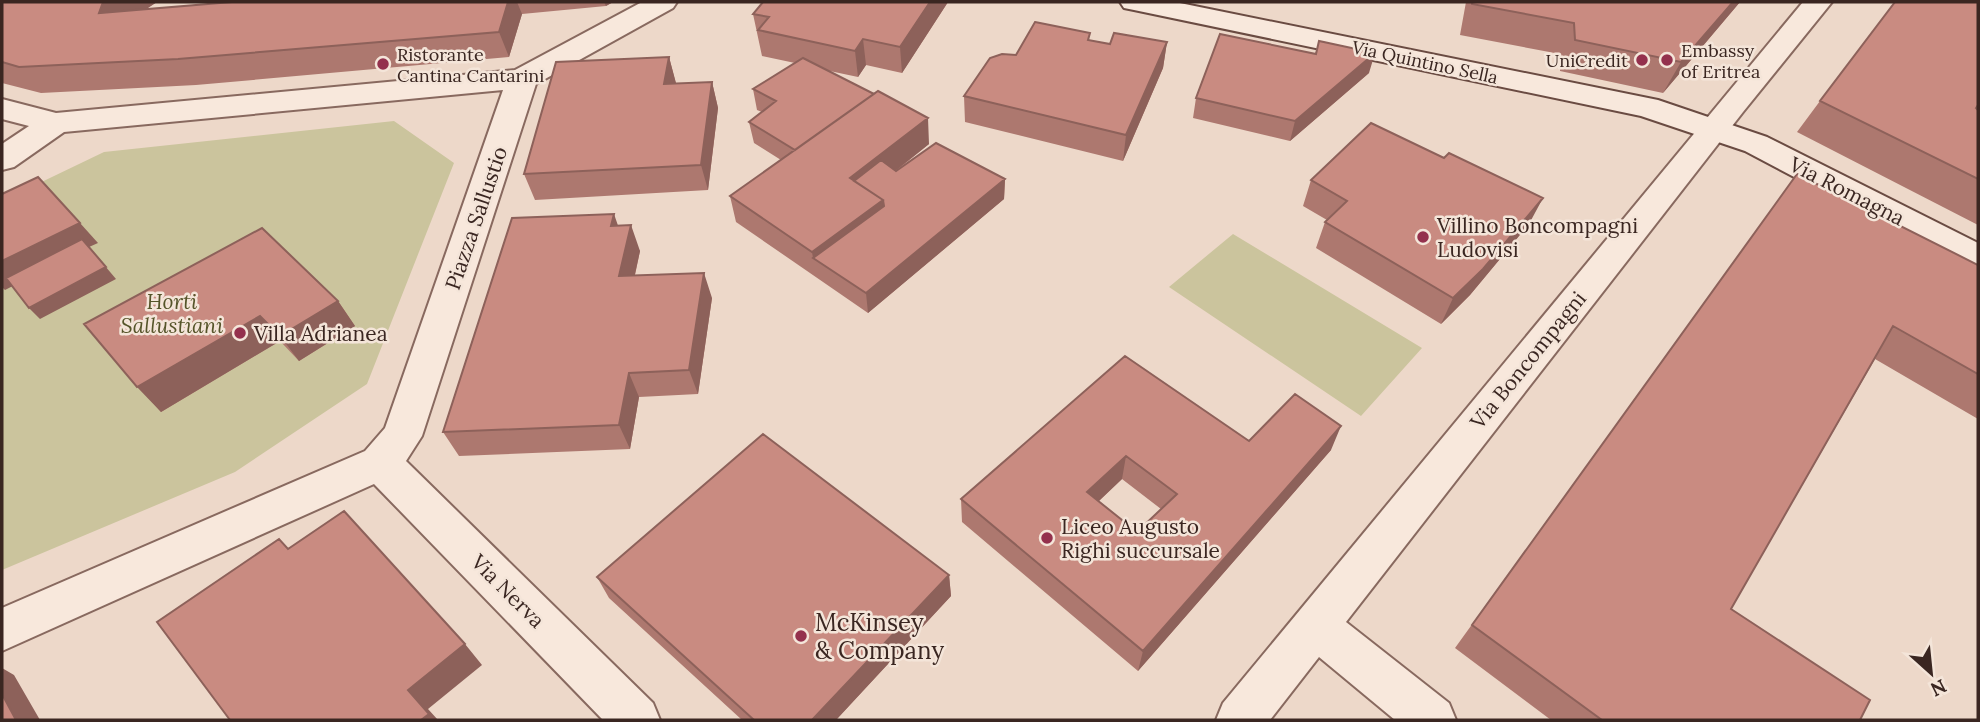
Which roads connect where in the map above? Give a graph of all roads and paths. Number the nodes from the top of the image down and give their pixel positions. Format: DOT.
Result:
graph roads {
  1 [pos="663,2"];
  2 [pos="1134,2"];
  3 [pos="1818,2"];
  4 [pos="522,79"];
  5 [pos="2,109"];
  6 [pos="56,123"];
  7 [pos="1714,128"];
  8 [pos="2,159"];
  9 [pos="1978,258"];
  10 [pos="380,463"];
  11 [pos="1317,626"];
  12 [pos="2,630"];
  13 [pos="636,720"];
  14 [pos="1240,720"];
  15 [pos="1432,720"];
  1 -- 4 [label="street"];
  2 -- 7 [label="street, Via Quintino Sella"];
  3 -- 7 [label="street, Via Boncompagni"];
  4 -- 6 [label="street"];
  4 -- 10 [label="street, Piazza Sallustio"];
  5 -- 6 [label="street"];
  6 -- 8 [label="street"];
  7 -- 9 [label="street, Via Romagna"];
  7 -- 11 [label="street, Via Boncompagni"];
  10 -- 12 [label="street, Piazza Sallustio"];
  10 -- 13 [label="street, Via Nerva"];
  11 -- 14 [label="street, Via Boncompagni"];
  11 -- 15 [label="street"];
}
